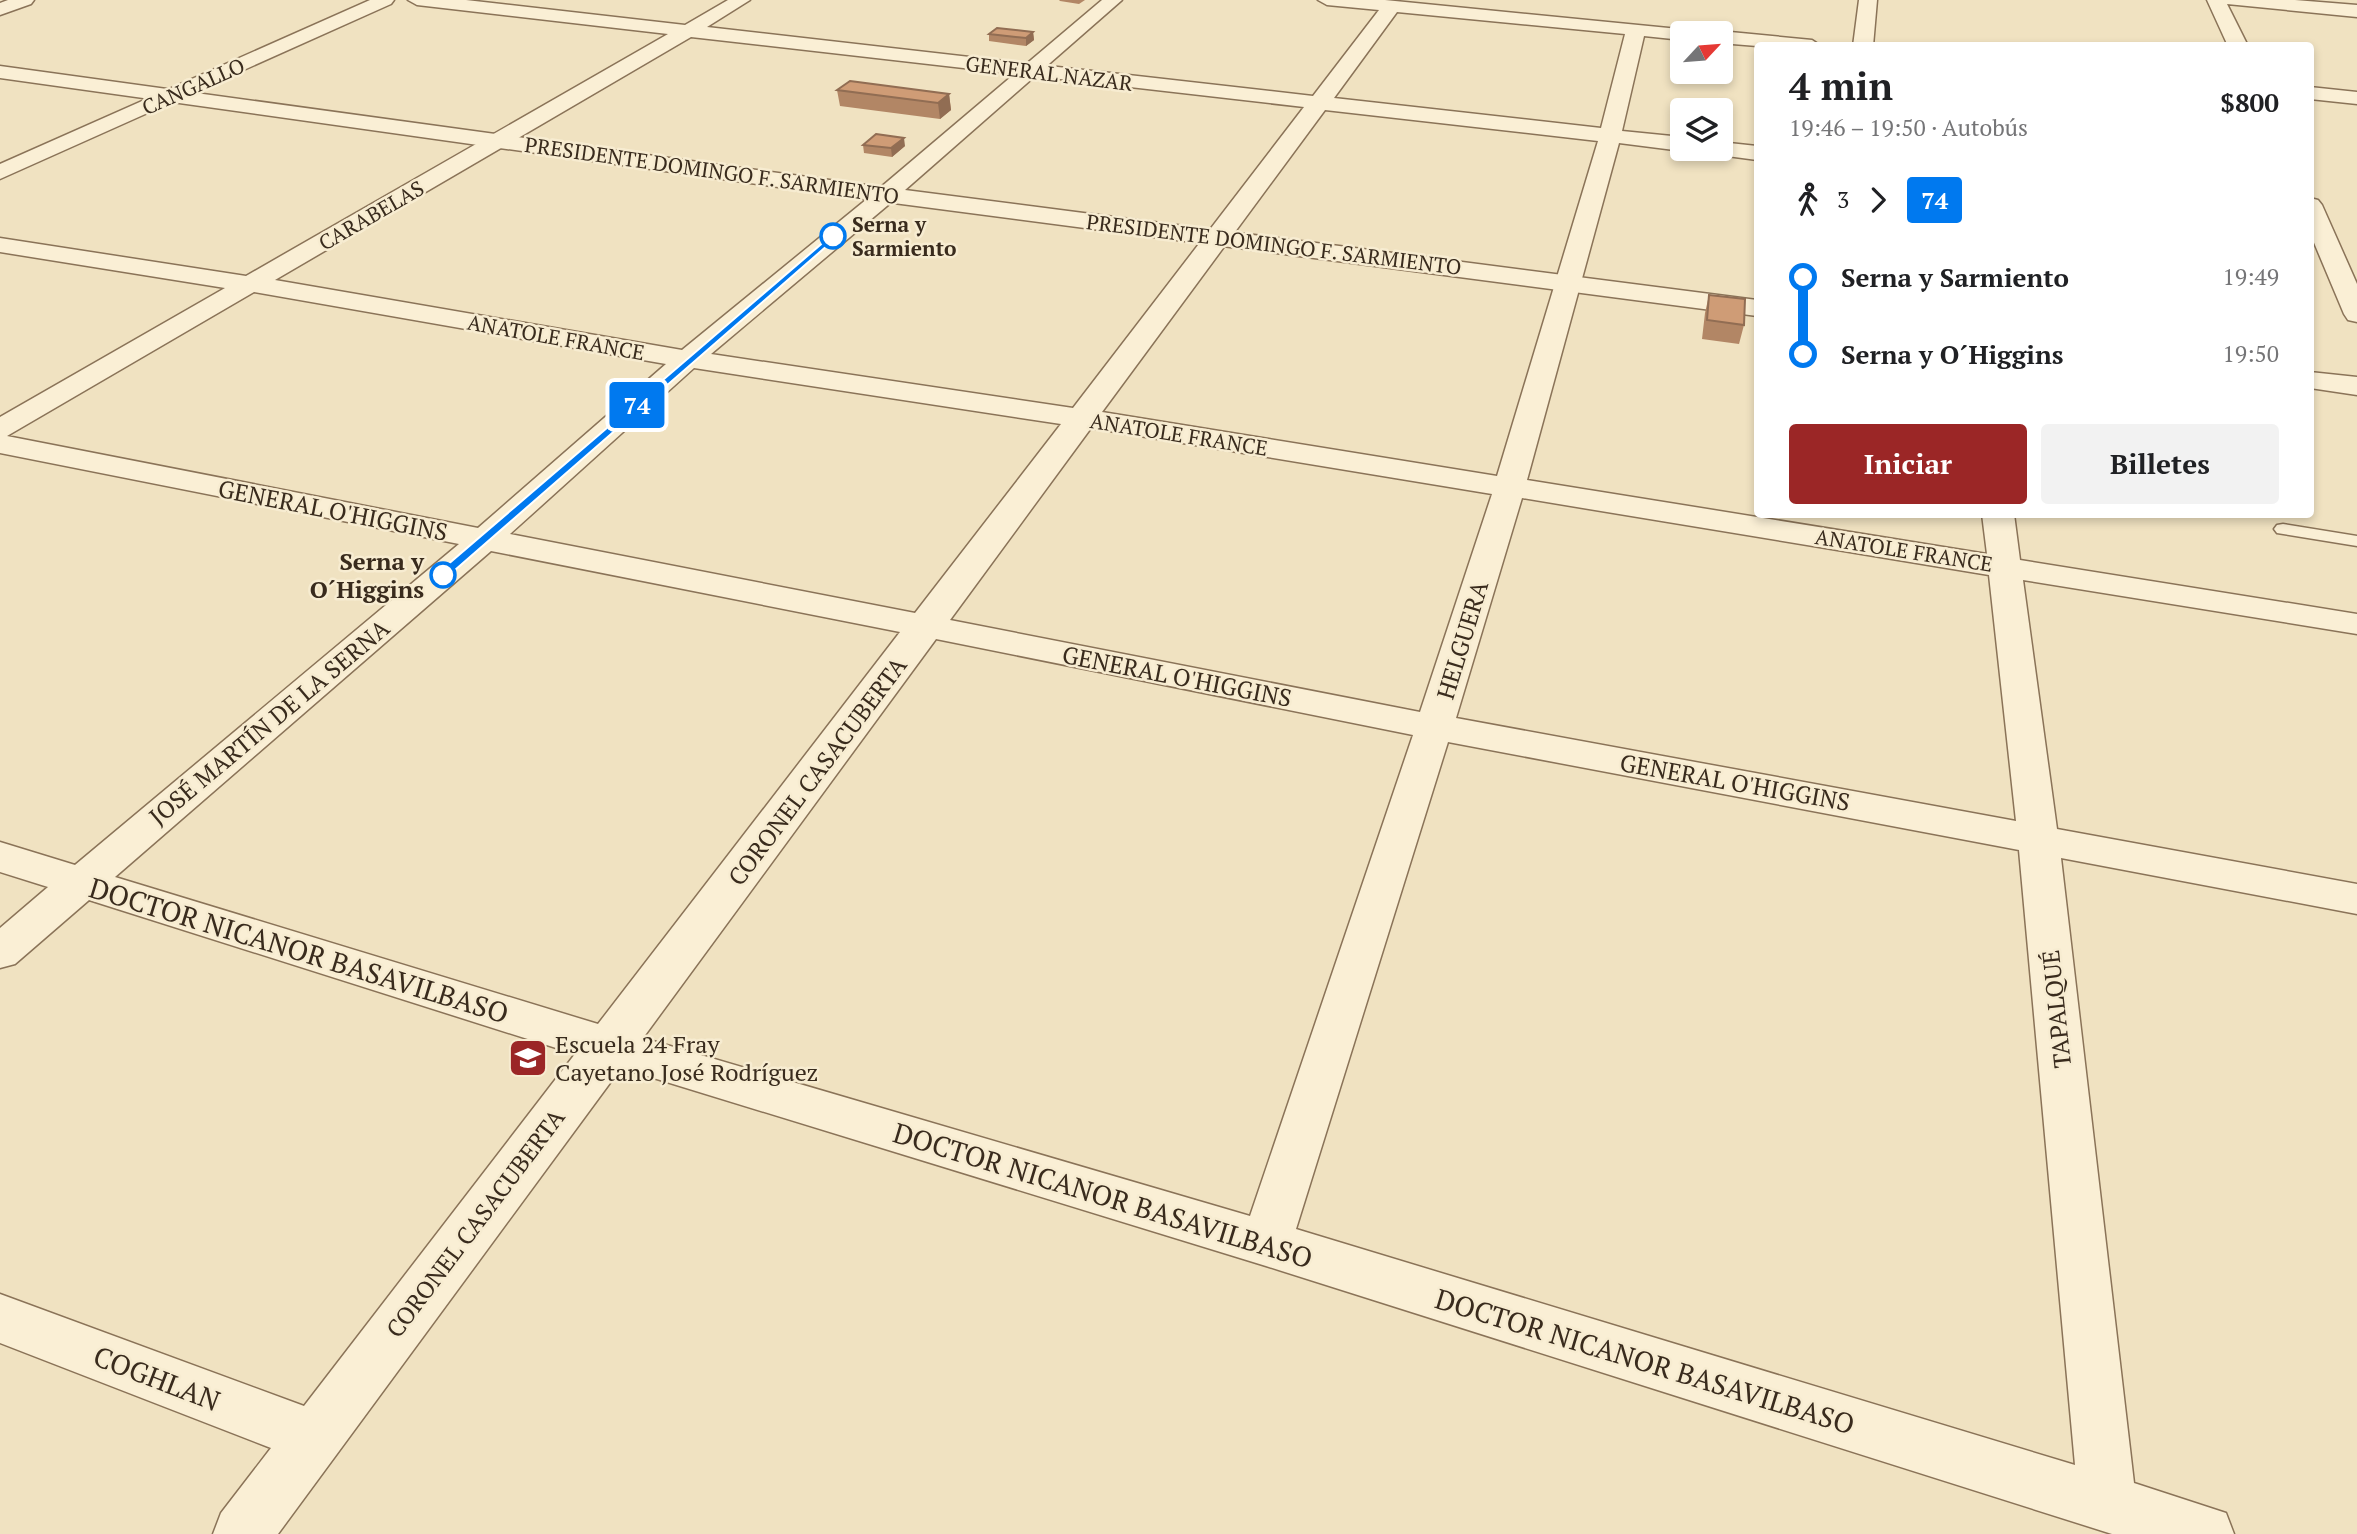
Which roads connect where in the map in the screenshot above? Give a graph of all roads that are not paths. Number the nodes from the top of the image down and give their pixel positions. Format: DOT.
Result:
graph roads {
  1 [pos="25,0"];
  2 [pos="385,0"];
  3 [pos="417,0"];
  4 [pos="741,0"];
  5 [pos="1113,0"];
  6 [pos="1327,0"];
  7 [pos="1868,0"];
  8 [pos="2216,0"];
  9 [pos="2233,0"];
  10 [pos="1391,6"];
  11 [pos="1513,8"];
  12 [pos="0,9"];
  13 [pos="2357,11"];
  14 [pos="1636,30"];
  15 [pos="685,32"];
  16 [pos="1670,33"];
  17 [pos="1733,38"];
  18 [pos="1771,42"];
  19 [pos="1863,42"];
  20 [pos="2236,42"];
  21 [pos="1032,71"];
  22 [pos="0,72"];
  23 [pos="2314,93"];
  24 [pos="173,95"];
  25 [pos="2357,97"];
  26 [pos="1317,104"];
  27 [pos="1612,136"];
  28 [pos="499,141"];
  29 [pos="1670,143"];
  30 [pos="1733,150"];
  31 [pos="1754,153"];
  32 [pos="0,172"];
  33 [pos="886,195"];
  34 [pos="2314,214"];
  35 [pos="1216,236"];
  36 [pos="0,245"];
  37 [pos="1572,283"];
  38 [pos="250,284"];
  39 [pos="1754,308"];
  40 [pos="2357,314"];
  41 [pos="688,359"];
  42 [pos="2314,381"];
  43 [pos="2357,386"];
  44 [pos="1082,418"];
  45 [pos="0,429"];
  46 [pos="0,444"];
  47 [pos="1509,488"];
  48 [pos="1999,518"];
  49 [pos="2283,529"];
  50 [pos="484,540"];
  51 [pos="2357,541"];
  52 [pos="2005,566"];
  53 [pos="2357,624"];
  54 [pos="925,627"];
  55 [pos="1436,727"];
  56 [pos="2038,837"];
  57 [pos="0,858"];
  58 [pos="79,882"];
  59 [pos="2357,899"];
  60 [pos="0,951"];
  61 [pos="609,1046"];
  62 [pos="1266,1243"];
  63 [pos="0,1318"];
  64 [pos="313,1437"];
  65 [pos="2107,1503"];
  66 [pos="242,1534"];
  67 [pos="2206,1534"];
  1 -- 12 [label="street"];
  2 -- 24 [label="street, CANGALLO"];
  3 -- 15 [label="street, GENERAL NAZAR"];
  4 -- 15 [label="street, CARABELAS"];
  5 -- 21 [label="street, JOSÉ MARTÍN DE LA SERNA"];
  6 -- 10 [label="street"];
  7 -- 19 [label="street"];
  8 -- 20 [label="street"];
  9 -- 13 [label="street"];
  10 -- 11 [label="street"];
  10 -- 26 [label="street, CORONEL CASACUBERTA"];
  11 -- 14 [label="street"];
  14 -- 16 [label="street"];
  14 -- 27 [label="street, HELGUERA"];
  15 -- 21 [label="street, GENERAL NAZAR"];
  15 -- 28 [label="street, CARABELAS"];
  17 -- 18 [label="street"];
  21 -- 26 [label="street, GENERAL NAZAR"];
  21 -- 33 [label="street, JOSÉ MARTÍN DE LA SERNA"];
  22 -- 24 [label="street, PRESIDENTE DOMINGO F. SARMIENTO"];
  23 -- 25 [label="street"];
  24 -- 28 [label="street, PRESIDENTE DOMINGO F. SARMIENTO"];
  24 -- 32 [label="street, CANGALLO"];
  26 -- 27 [label="street, GENERAL NAZAR"];
  26 -- 35 [label="street, CORONEL CASACUBERTA"];
  27 -- 29 [label="street, GENERAL NAZAR"];
  27 -- 37 [label="street, HELGUERA"];
  28 -- 33 [label="street, PRESIDENTE DOMINGO F. SARMIENTO"];
  28 -- 38 [label="street, CARABELAS"];
  30 -- 31 [label="street"];
  33 -- 35 [label="street, PRESIDENTE DOMINGO F. SARMIENTO"];
  33 -- 41 [label="street, JOSÉ MARTÍN DE LA SERNA"];
  34 -- 40 [label="street"];
  35 -- 37 [label="street, PRESIDENTE DOMINGO F. SARMIENTO"];
  35 -- 44 [label="street, CORONEL CASACUBERTA"];
  36 -- 38 [label="street, ANATOLE FRANCE"];
  37 -- 39 [label="street, PRESIDENTE DOMINGO F. SARMIENTO"];
  37 -- 47 [label="street, HELGUERA"];
  38 -- 41 [label="street, ANATOLE FRANCE"];
  38 -- 45 [label="street, CARABELAS"];
  41 -- 44 [label="street, ANATOLE FRANCE"];
  41 -- 50 [label="street, JOSÉ MARTÍN DE LA SERNA"];
  42 -- 43 [label="street"];
  44 -- 47 [label="street, ANATOLE FRANCE"];
  44 -- 54 [label="street, CORONEL CASACUBERTA"];
  46 -- 50 [label="street, GENERAL O'HIGGINS"];
  47 -- 52 [label="street, ANATOLE FRANCE"];
  47 -- 55 [label="street, HELGUERA"];
  48 -- 52 [label="street, TAPALQUÉ"];
  49 -- 51 [label="lane"];
  50 -- 54 [label="street, GENERAL O'HIGGINS"];
  50 -- 58 [label="street, JOSÉ MARTÍN DE LA SERNA"];
  52 -- 53 [label="street, ANATOLE FRANCE"];
  52 -- 56 [label="street, TAPALQUÉ"];
  54 -- 55 [label="street, GENERAL O'HIGGINS"];
  54 -- 61 [label="street, CORONEL CASACUBERTA"];
  55 -- 56 [label="street, GENERAL O'HIGGINS"];
  55 -- 62 [label="street, HELGUERA"];
  56 -- 59 [label="street, GENERAL O'HIGGINS"];
  56 -- 65 [label="street, TAPALQUÉ"];
  57 -- 58 [label="street, DOCTOR NICANOR BASAVILBASO"];
  58 -- 60 [label="street, JOSÉ MARTÍN DE LA SERNA"];
  58 -- 61 [label="street, DOCTOR NICANOR BASAVILBASO"];
  61 -- 62 [label="street, DOCTOR NICANOR BASAVILBASO"];
  61 -- 64 [label="street, CORONEL CASACUBERTA"];
  62 -- 65 [label="street, DOCTOR NICANOR BASAVILBASO"];
  63 -- 64 [label="street, COGHLAN"];
  64 -- 66 [label="street, CORONEL CASACUBERTA"];
  65 -- 67 [label="street, DOCTOR NICANOR BASAVILBASO"];
}
